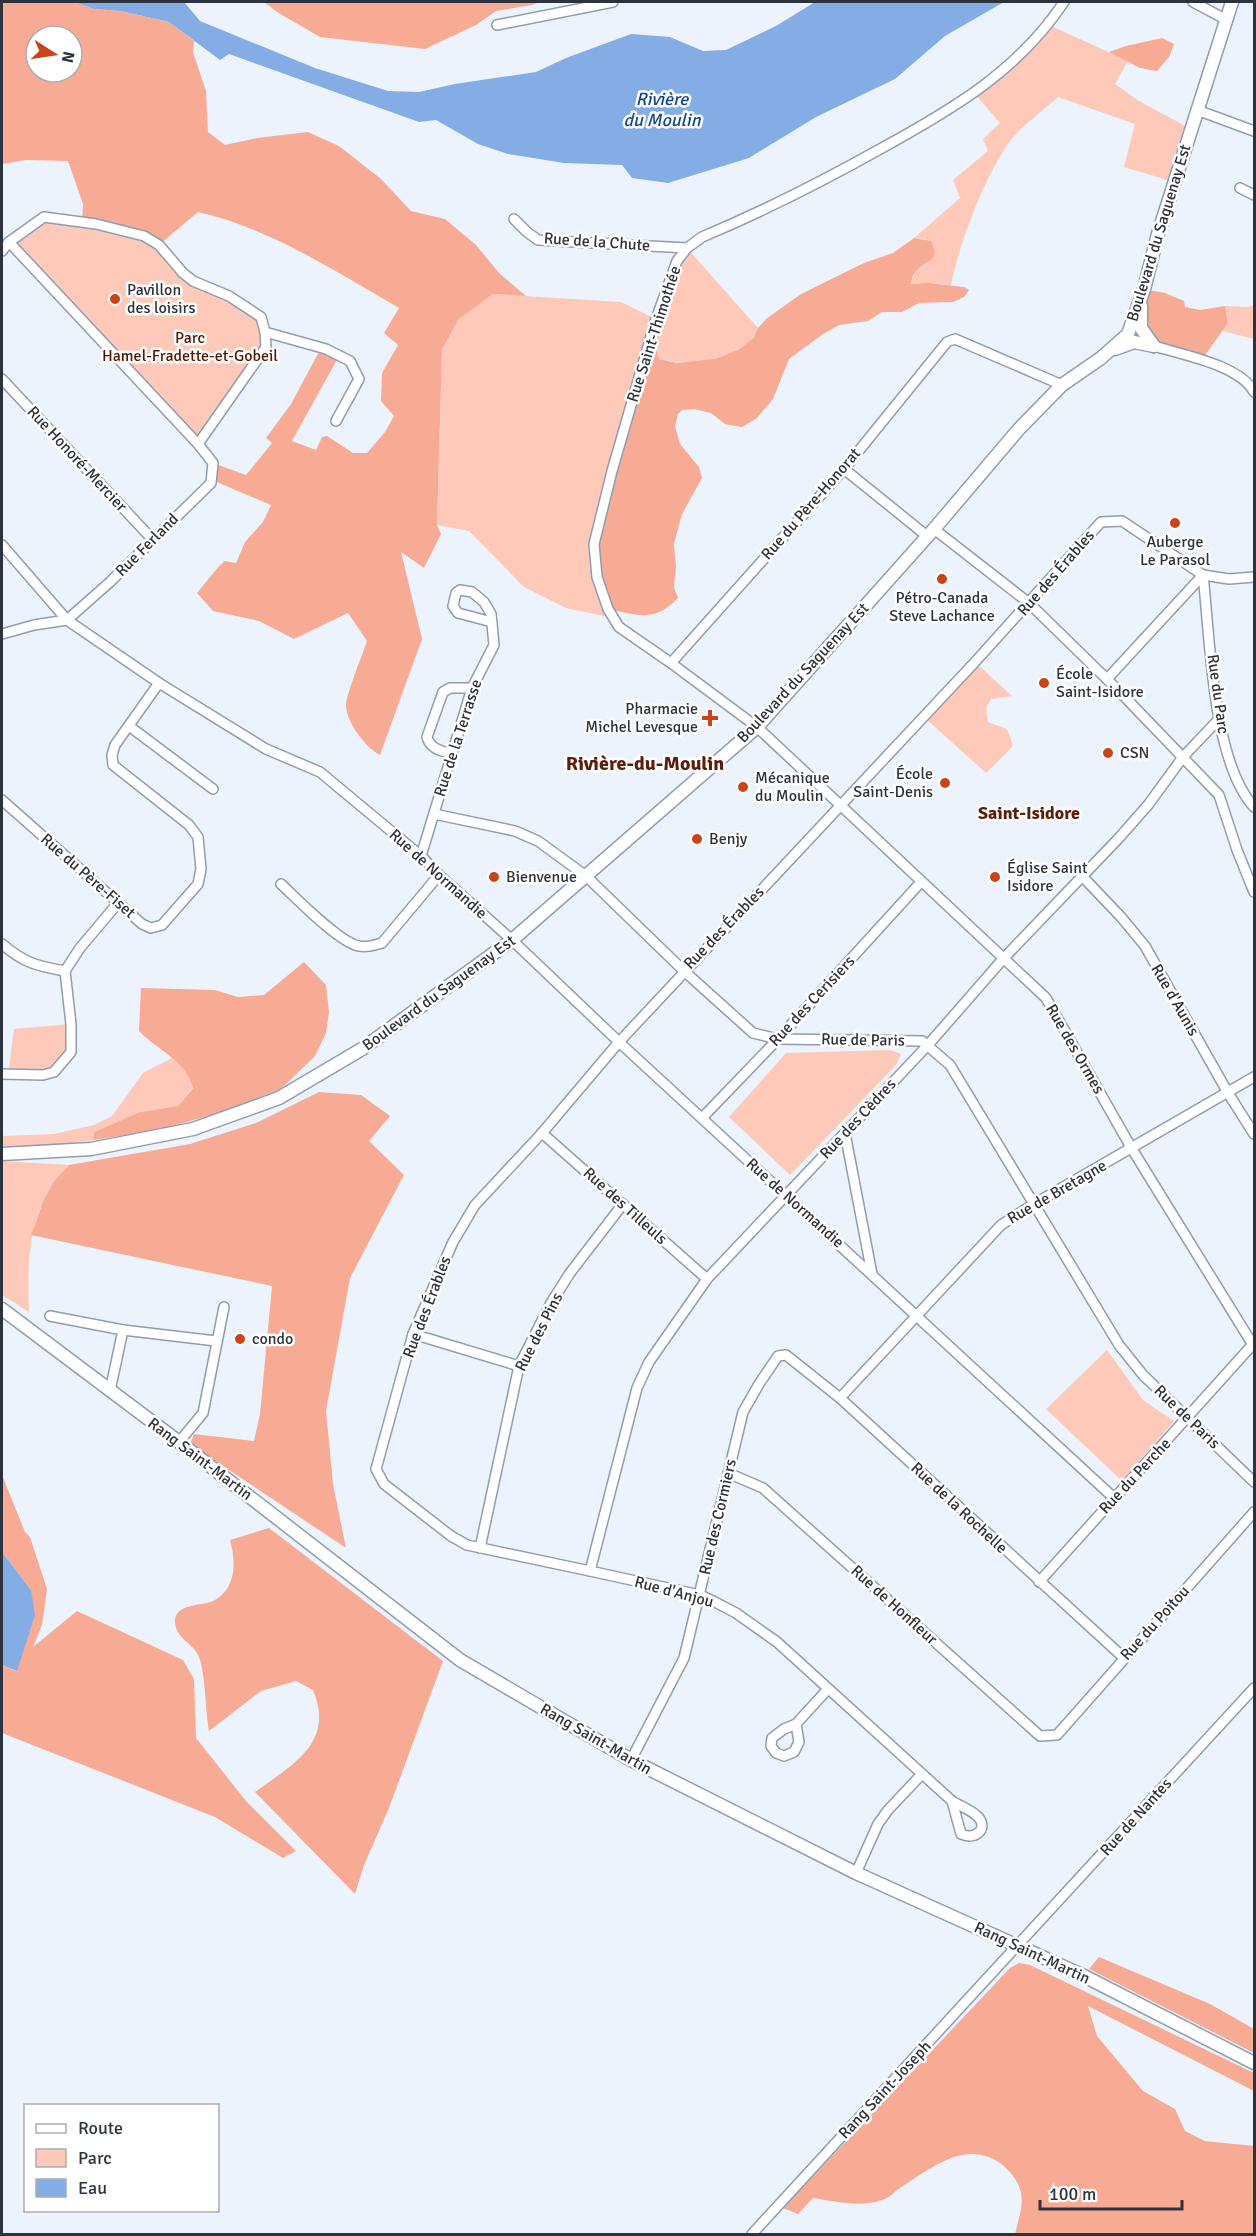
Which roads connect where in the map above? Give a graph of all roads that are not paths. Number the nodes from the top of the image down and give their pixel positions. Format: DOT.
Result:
graph roads {
  1 [pos="613,2"];
  2 [pos="1064,2"];
  3 [pos="1193,2"];
  4 [pos="1232,2"];
  5 [pos="1225,19"];
  6 [pos="496,25"];
  7 [pos="1197,110"];
  8 [pos="1254,131"];
  9 [pos="1240,188"];
  10 [pos="1254,195"];
  11 [pos="514,219"];
  12 [pos="9,242"];
  13 [pos="687,248"];
  14 [pos="2,251"];
  15 [pos="1144,289"];
  16 [pos="265,332"];
  17 [pos="1154,346"];
  18 [pos="1101,358"];
  19 [pos="2,379"];
  20 [pos="1062,385"];
  21 [pos="1254,392"];
  22 [pos="336,421"];
  23 [pos="198,444"];
  24 [pos="843,469"];
  25 [pos="931,532"];
  26 [pos="153,540"];
  27 [pos="2,545"];
  28 [pos="1203,575"];
  29 [pos="1254,577"];
  30 [pos="1029,603"];
  31 [pos="67,621"];
  32 [pos="492,622"];
  33 [pos="2,634"];
  34 [pos="671,663"];
  35 [pos="1107,679"];
  36 [pos="159,683"];
  37 [pos="472,688"];
  38 [pos="1218,720"];
  39 [pos="129,726"];
  40 [pos="758,727"];
  41 [pos="452,754"];
  42 [pos="1183,757"];
  43 [pos="213,789"];
  44 [pos="2,800"];
  45 [pos="842,805"];
  46 [pos="1254,807"];
  47 [pos="434,814"];
  48 [pos="421,856"];
  49 [pos="439,875"];
  50 [pos="586,876"];
  51 [pos="1082,876"];
  52 [pos="921,882"];
  53 [pos="281,884"];
  54 [pos="1254,892"];
  55 [pos="118,903"];
  56 [pos="513,940"];
  57 [pos="2,944"];
  58 [pos="1003,959"];
  59 [pos="65,971"];
  60 [pos="684,971"];
  61 [pos="778,1039"];
  62 [pos="619,1042"];
  63 [pos="928,1045"];
  64 [pos="2,1074"];
  65 [pos="1254,1077"];
  66 [pos="1228,1093"];
  67 [pos="702,1118"];
  68 [pos="542,1133"];
  69 [pos="845,1133"];
  70 [pos="1254,1134"];
  71 [pos="1131,1149"];
  72 [pos="2,1154"];
  73 [pos="786,1195"];
  74 [pos="623,1204"];
  75 [pos="1034,1204"];
  76 [pos="872,1274"];
  77 [pos="707,1280"];
  78 [pos="224,1307"];
  79 [pos="2,1309"];
  80 [pos="915,1315"];
  81 [pos="50,1316"];
  82 [pos="123,1330"];
  83 [pos="413,1334"];
  84 [pos="216,1341"];
  85 [pos="1254,1344"];
  86 [pos="791,1360"];
  87 [pos="519,1366"];
  88 [pos="110,1391"];
  89 [pos="840,1398"];
  90 [pos="1187,1419"];
  91 [pos="179,1442"];
  92 [pos="728,1473"];
  93 [pos="1254,1482"];
  94 [pos="384,1484"];
  95 [pos="1114,1498"];
  96 [pos="1254,1512"];
  97 [pos="480,1548"];
  98 [pos="590,1571"];
  99 [pos="1039,1582"];
  100 [pos="700,1595"];
  101 [pos="1124,1658"];
  102 [pos="1254,1688"];
  103 [pos="828,1689"];
  104 [pos="796,1724"];
  105 [pos="1057,1735"];
  106 [pos="631,1760"];
  107 [pos="922,1774"];
  108 [pos="952,1801"];
  109 [pos="856,1873"];
  110 [pos="1018,1946"];
  111 [pos="1254,2063"];
  112 [pos="752,2235"];
  1 -- 6 [label="street"];
  2 -- 13 [label="street, Rue Saint-Thimothée"];
  3 -- 5 [label="street"];
  4 -- 5 [label="main road, Boulevard du Saguenay Est"];
  5 -- 7 [label="main road, Boulevard du Saguenay Est"];
  7 -- 8 [label="street"];
  7 -- 15 [label="main road, Boulevard du Saguenay Est"];
  9 -- 10 [label="street"];
  11 -- 13 [label="street, Rue de la Chute"];
  12 -- 14 [label="street"];
  12 -- 16 [label="street"];
  12 -- 23 [label="street"];
  13 -- 34 [label="street, Rue Saint-Thimothée"];
  15 -- 17 [label="main road"];
  15 -- 18 [label="main road, Boulevard du Saguenay Est"];
  16 -- 22 [label="street"];
  16 -- 23 [label="street"];
  17 -- 18 [label="main road"];
  17 -- 21 [label="street"];
  18 -- 20 [label="main road, Boulevard du Saguenay Est"];
  19 -- 26 [label="street, Rue Honoré-Mercier"];
  20 -- 24 [label="street, Rue du Père-Honorat"];
  20 -- 25 [label="main road, Boulevard du Saguenay Est"];
  23 -- 26 [label="street, Rue Ferland"];
  24 -- 25 [label="street"];
  24 -- 34 [label="street, Rue du Père-Honorat"];
  25 -- 30 [label="street"];
  25 -- 40 [label="main road, Boulevard du Saguenay Est"];
  26 -- 31 [label="street, Rue Ferland"];
  27 -- 31 [label="street, Rue de Normandie"];
  28 -- 29 [label="street"];
  28 -- 30 [label="street, Rue des Érables"];
  28 -- 35 [label="street"];
  28 -- 38 [label="street, Rue du Parc"];
  30 -- 35 [label="street"];
  30 -- 45 [label="street, Rue des Érables"];
  31 -- 33 [label="street"];
  31 -- 36 [label="street, Rue de Normandie"];
  32 -- 37 [label="street, Rue de la Terrasse"];
  34 -- 40 [label="street, Rue Saint-Thimothée"];
  35 -- 42 [label="street"];
  36 -- 39 [label="street, Rue du Père-Fiset"];
  36 -- 48 [label="street, Rue de Normandie"];
  37 -- 41 [label="street, Rue de la Terrasse"];
  37 -- 41 [label="street"];
  38 -- 42 [label="street, Rue des Cèdres"];
  38 -- 46 [label="street, Rue du Parc"];
  39 -- 43 [label="street"];
  39 -- 55 [label="street, Rue du Père-Fiset"];
  40 -- 45 [label="street, Rue des Ormes"];
  40 -- 50 [label="main road, Boulevard du Saguenay Est"];
  41 -- 47 [label="street, Rue de la Terrasse"];
  42 -- 51 [label="street, Rue des Cèdres"];
  42 -- 54 [label="street"];
  44 -- 55 [label="street, Rue du Père-Fiset"];
  45 -- 52 [label="street, Rue des Ormes"];
  45 -- 60 [label="street, Rue des Érables"];
  47 -- 48 [label="street, Rue de la Terrasse"];
  47 -- 50 [label="street, Rue de Paris"];
  48 -- 49 [label="street, Rue de Normandie"];
  49 -- 53 [label="street"];
  49 -- 56 [label="street, Rue de Normandie"];
  50 -- 56 [label="main road, Boulevard du Saguenay Est"];
  50 -- 60 [label="street, Rue de Paris"];
  51 -- 58 [label="street, Rue des Cèdres"];
  51 -- 66 [label="street, Rue d'Aunis"];
  52 -- 58 [label="street, Rue des Ormes"];
  52 -- 61 [label="street, Rue des Cerisiers"];
  55 -- 59 [label="street"];
  56 -- 62 [label="street, Rue de Normandie"];
  56 -- 72 [label="main road, Boulevard du Saguenay Est"];
  57 -- 59 [label="street"];
  58 -- 63 [label="street, Rue des Cèdres"];
  58 -- 71 [label="street, Rue des Ormes"];
  59 -- 64 [label="street"];
  60 -- 61 [label="street, Rue de Paris"];
  60 -- 62 [label="street, Rue des Érables"];
  61 -- 63 [label="street, Rue de Paris"];
  61 -- 67 [label="street, Rue des Cerisiers"];
  62 -- 67 [label="street, Rue de Normandie"];
  62 -- 68 [label="street, Rue des Érables"];
  63 -- 69 [label="street, Rue des Cèdres"];
  63 -- 75 [label="street, Rue de Paris"];
  65 -- 66 [label="street, Rue de Bretagne"];
  66 -- 70 [label="street, Rue d'Aunis"];
  66 -- 71 [label="street, Rue de Bretagne"];
  67 -- 73 [label="street, Rue de Normandie"];
  68 -- 74 [label="street, Rue des Tilleuls"];
  68 -- 83 [label="street, Rue des Érables"];
  69 -- 73 [label="street, Rue des Cèdres"];
  69 -- 76 [label="street, Rue de Normandie"];
  71 -- 75 [label="street, Rue de Bretagne"];
  71 -- 85 [label="street, Rue des Ormes"];
  73 -- 76 [label="street, Rue de Normandie"];
  73 -- 77 [label="street, Rue des Cèdres"];
  74 -- 77 [label="street, Rue des Tilleuls"];
  74 -- 87 [label="street, Rue des Pins"];
  75 -- 80 [label="street, Rue de Bretagne"];
  75 -- 90 [label="street, Rue de Paris"];
  76 -- 80 [label="street, Rue de Normandie"];
  77 -- 98 [label="street, Rue des Cèdres"];
  78 -- 84 [label="street"];
  79 -- 88 [label="main road, Rang Saint-Martin"];
  80 -- 89 [label="street, Rue de Bretagne"];
  80 -- 95 [label="street, Rue de Normandie"];
  81 -- 82 [label="street"];
  82 -- 84 [label="street"];
  82 -- 88 [label="street"];
  83 -- 87 [label="street"];
  83 -- 94 [label="street, Rue des Érables"];
  84 -- 91 [label="street"];
  85 -- 90 [label="street, Rue du Perche"];
  86 -- 89 [label="street, Rue de la Rochelle"];
  86 -- 92 [label="street, Rue des Cormiers"];
  87 -- 97 [label="street, Rue des Pins"];
  88 -- 91 [label="main road, Rang Saint-Martin"];
  89 -- 99 [label="street, Rue de la Rochelle"];
  90 -- 93 [label="street, Rue de Paris"];
  90 -- 95 [label="street, Rue du Perche"];
  91 -- 106 [label="main road, Rang Saint-Martin"];
  92 -- 100 [label="street, Rue des Cormiers"];
  92 -- 105 [label="street, Rue de Honfleur"];
  94 -- 97 [label="street, Rue d'Anjou"];
  95 -- 99 [label="street, Rue du Perche"];
  96 -- 101 [label="street, Rue du Poitou"];
  97 -- 98 [label="street, Rue d'Anjou"];
  98 -- 100 [label="street, Rue d'Anjou"];
  99 -- 101 [label="street, Rue de la Rochelle"];
  100 -- 103 [label="street, Rue d'Anjou"];
  100 -- 106 [label="street, Rue des Cormiers"];
  101 -- 105 [label="street, Rue du Poitou"];
  102 -- 110 [label="street, Rue de Nantes"];
  103 -- 104 [label="street"];
  103 -- 107 [label="street, Rue d'Anjou"];
  106 -- 109 [label="main road, Rang Saint-Martin"];
  107 -- 108 [label="street, Rue d'Anjou"];
  107 -- 109 [label="street"];
  109 -- 110 [label="main road, Rang Saint-Martin"];
  110 -- 111 [label="main road, Rang Saint-Martin"];
  110 -- 112 [label="street, Rang Saint-Joseph"];
}
